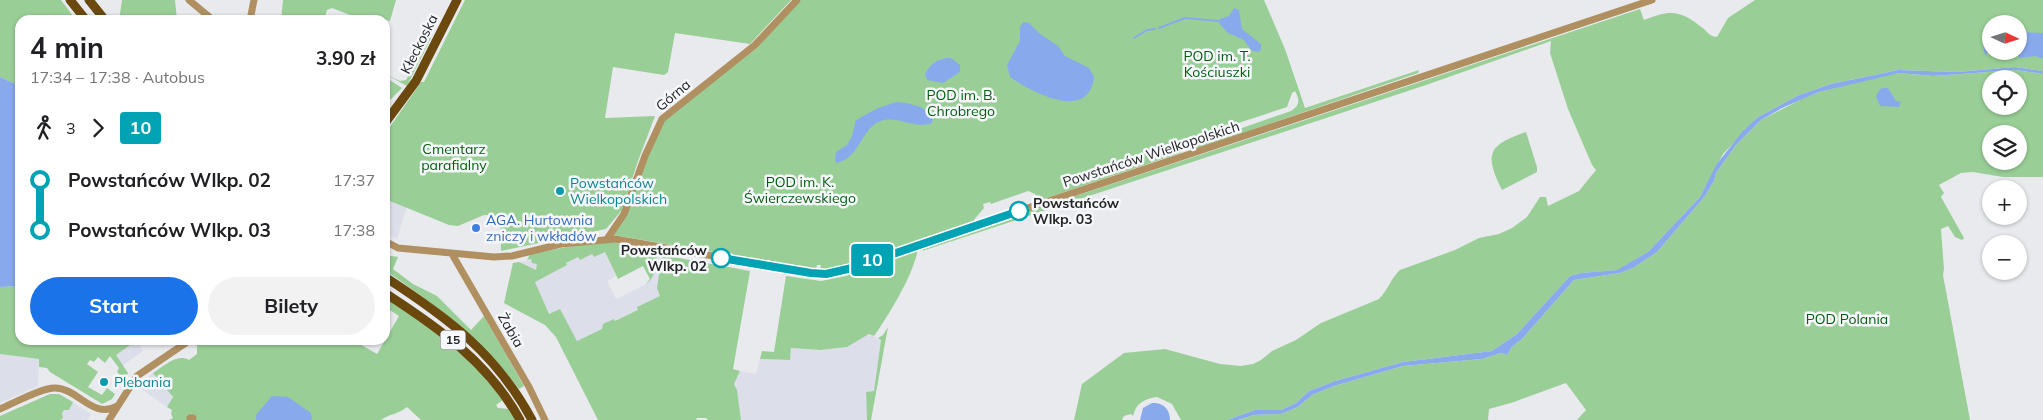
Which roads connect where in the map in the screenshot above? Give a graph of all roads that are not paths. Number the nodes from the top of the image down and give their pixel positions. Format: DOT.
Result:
graph roads {
  1 [pos="70,0"];
  2 [pos="89,0"];
  3 [pos="189,0"];
  4 [pos="254,0"];
  5 [pos="457,0"];
  6 [pos="797,0"];
  7 [pos="1652,0"];
  8 [pos="82,15"];
  9 [pos="101,15"];
  10 [pos="207,15"];
  11 [pos="251,15"];
  12 [pos="390,116"];
  13 [pos="608,239"];
  14 [pos="390,244"];
  15 [pos="452,254"];
  16 [pos="390,280"];
  17 [pos="390,296"];
  18 [pos="183,345"];
  19 [pos="117,406"];
  20 [pos="0,409"];
  21 [pos="109,420"];
  22 [pos="520,420"];
  23 [pos="532,420"];
  24 [pos="544,420"];
  1 -- 8 [label="main road"];
  2 -- 9 [label="main road"];
  3 -- 10 [label="street"];
  4 -- 11 [label="street"];
  5 -- 12 [label="main road, Kłeckoska"];
  6 -- 13 [label="street, Górna"];
  7 -- 13 [label="street, Powstańców Wielkopolskich"];
  13 -- 15 [label="street, Powstańców Wielkopolskich"];
  14 -- 15 [label="street, Powstańców Wielkopolskich"];
  15 -- 24 [label="street, Żabia"];
  16 -- 23 [label="main road, 15"];
  17 -- 22 [label="main road, 15"];
  18 -- 19 [label="street"];
  19 -- 20 [label="street"];
  19 -- 21 [label="street"];
}
